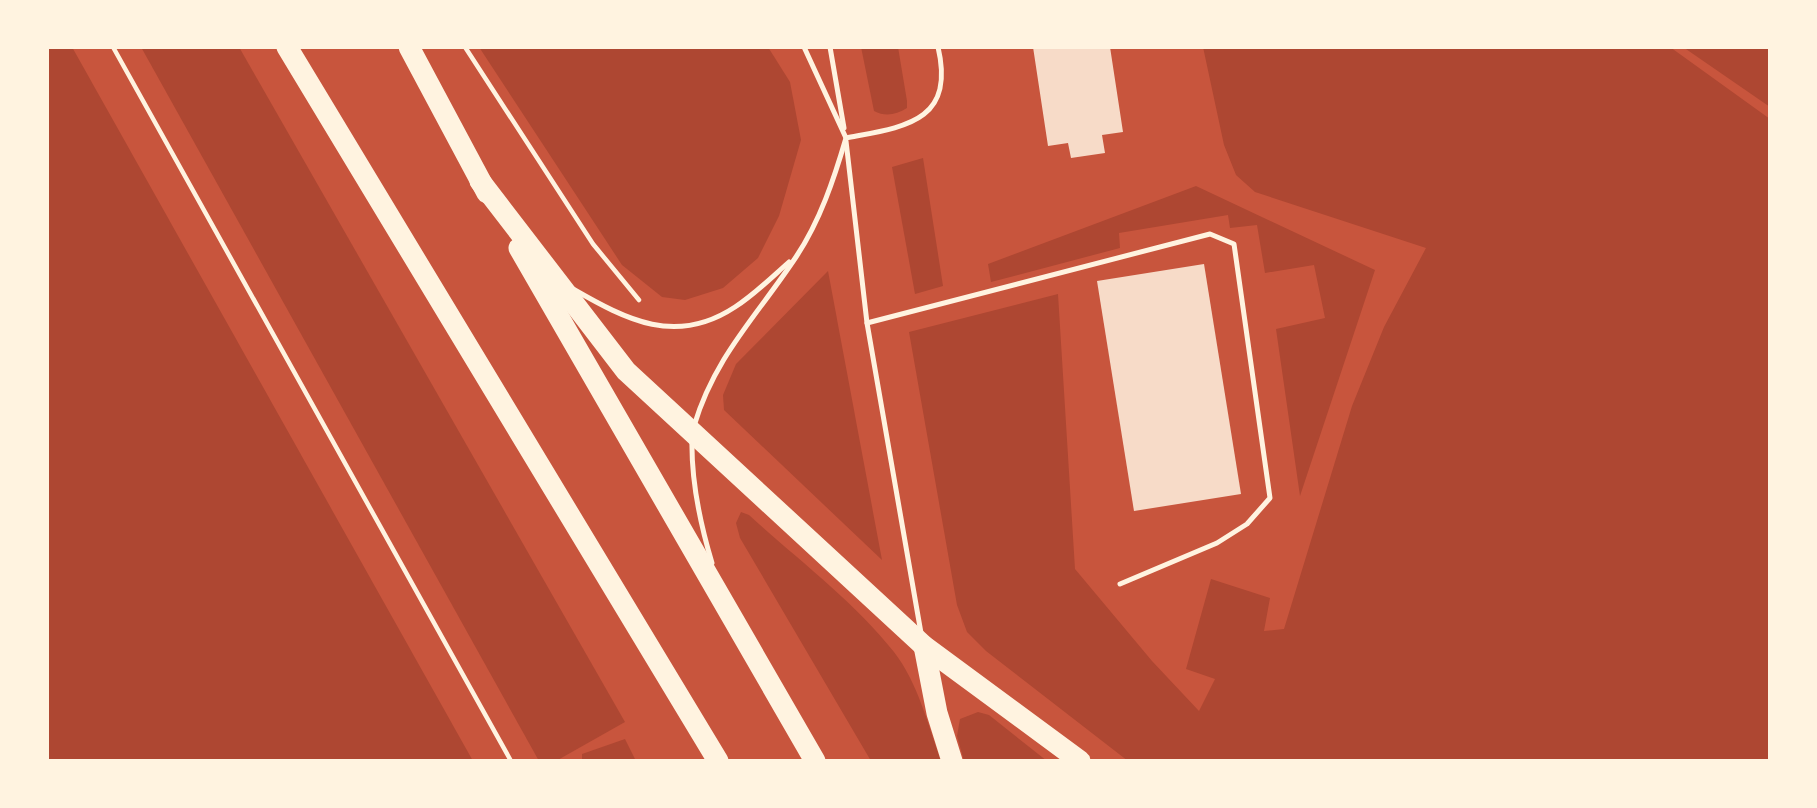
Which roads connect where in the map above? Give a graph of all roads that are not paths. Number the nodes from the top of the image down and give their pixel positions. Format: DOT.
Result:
graph roads {
  1 [pos="287,47"];
  2 [pos="409,47"];
  3 [pos="804,47"];
  4 [pos="830,47"];
  5 [pos="938,47"];
  6 [pos="846,138"];
  7 [pos="480,181"];
  8 [pos="797,255"];
  9 [pos="558,280"];
  10 [pos="867,323"];
  11 [pos="692,433"];
  12 [pos="1120,584"];
  13 [pos="724,603"];
  14 [pos="924,646"];
  15 [pos="718,761"];
  16 [pos="815,761"];
  17 [pos="952,761"];
  18 [pos="1080,761"];
  1 -- 15 [label="highway"];
  2 -- 7 [label="highway"];
  3 -- 6 [label="lane"];
  4 -- 6 [label="lane"];
  5 -- 6 [label="lane"];
  6 -- 8 [label="lane"];
  6 -- 10 [label="lane"];
  7 -- 9 [label="highway"];
  7 -- 13 [label="highway"];
  8 -- 9 [label="lane"];
  8 -- 11 [label="lane"];
  9 -- 11 [label="highway"];
  10 -- 12 [label="lane"];
  10 -- 14 [label="lane"];
  11 -- 13 [label="lane"];
  11 -- 14 [label="highway"];
  13 -- 16 [label="highway"];
  14 -- 17 [label="highway"];
  14 -- 18 [label="highway"];
}
